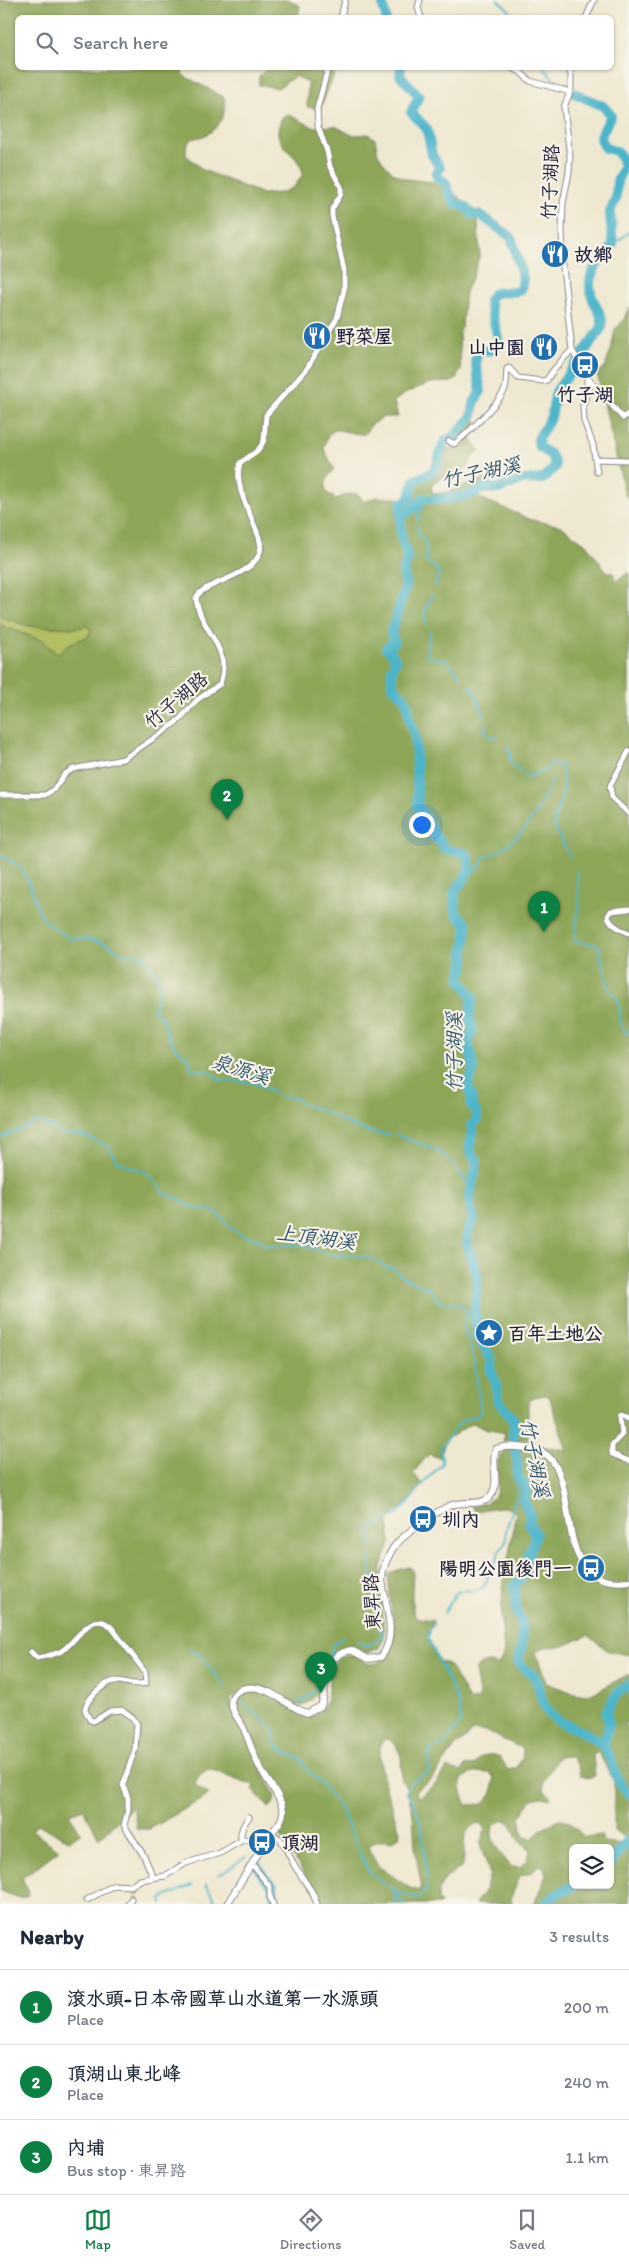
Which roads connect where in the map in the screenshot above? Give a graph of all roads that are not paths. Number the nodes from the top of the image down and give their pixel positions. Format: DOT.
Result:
graph roads {
  1 [pos="345,0"];
  2 [pos="420,0"];
  3 [pos="594,0"];
  4 [pos="342,15"];
  5 [pos="420,15"];
  6 [pos="587,15"];
  7 [pos="327,70"];
  8 [pos="519,70"];
  9 [pos="570,70"];
  10 [pos="570,92"];
  11 [pos="572,350"];
  12 [pos="587,377"];
  13 [pos="629,413"];
  14 [pos="449,442"];
  15 [pos="595,459"];
  16 [pos="628,460"];
  17 [pos="597,472"];
  18 [pos="629,751"];
  19 [pos="0,795"];
  20 [pos="629,814"];
  21 [pos="629,909"];
  22 [pos="629,932"];
  23 [pos="629,1418"];
  24 [pos="629,1461"];
  25 [pos="629,1582"];
  26 [pos="31,1652"];
  27 [pos="249,1817"];
  28 [pos="271,1833"];
  29 [pos="241,1841"];
  30 [pos="252,1864"];
  31 [pos="153,1877"];
  32 [pos="87,1900"];
  33 [pos="226,1904"];
  34 [pos="273,1904"];
  35 [pos="317,1904"];
  1 -- 4 [label="street"];
  2 -- 5 [label="street"];
  3 -- 6 [label="street"];
  7 -- 19 [label="street, 竹子湖路"];
  8 -- 10 [label="street"];
  9 -- 10 [label="street, 竹子湖路"];
  10 -- 11 [label="street, 竹子湖路"];
  11 -- 12 [label="street, 竹子湖路"];
  11 -- 14 [label="street"];
  12 -- 13 [label="street"];
  12 -- 15 [label="street"];
  15 -- 16 [label="street"];
  15 -- 17 [label="street"];
  18 -- 20 [label="street"];
  21 -- 22 [label="street"];
  23 -- 24 [label="street"];
  25 -- 28 [label="street, 東昇路"];
  26 -- 31 [label="street"];
  27 -- 29 [label="street"];
  28 -- 29 [label="street"];
  28 -- 30 [label="street, 東昇路"];
  28 -- 35 [label="street"];
  29 -- 31 [label="street"];
  30 -- 33 [label="street, 東昇路"];
  30 -- 34 [label="street"];
  31 -- 32 [label="street"];
}
